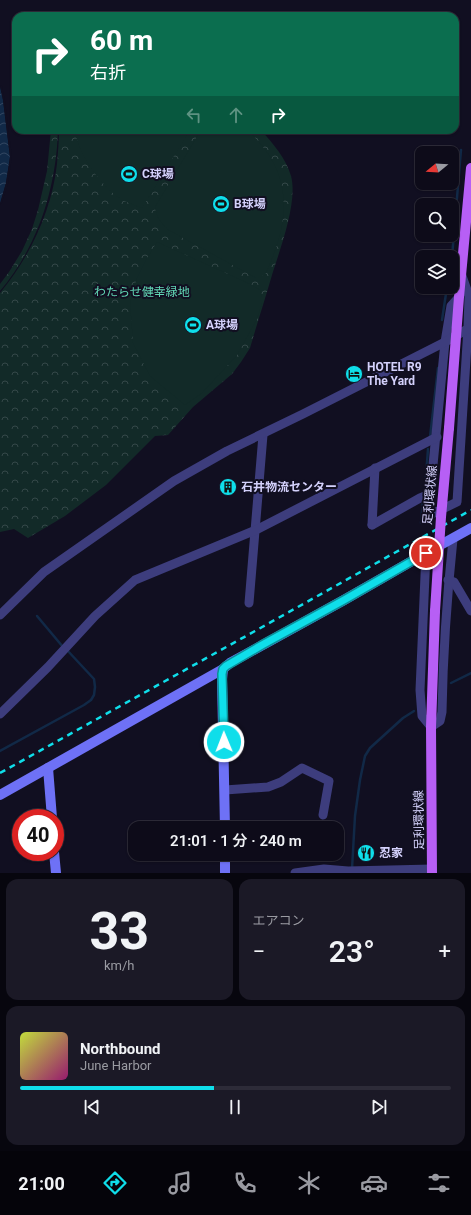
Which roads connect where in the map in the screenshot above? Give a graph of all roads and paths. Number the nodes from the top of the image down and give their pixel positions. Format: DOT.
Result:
graph roads {
  1 [pos="471,168"];
  2 [pos="462,276"];
  3 [pos="459,297"];
  4 [pos="470,328"];
  5 [pos="456,335"];
  6 [pos="445,342"];
  7 [pos="263,435"];
  8 [pos="437,437"];
  9 [pos="375,468"];
  10 [pos="430,494"];
  11 [pos="471,528"];
  12 [pos="256,530"];
  13 [pos="453,538"];
  14 [pos="426,553"];
  15 [pos="448,580"];
  16 [pos="249,603"];
  17 [pos="471,612"];
  18 [pos="0,615"];
  19 [pos="223,669"];
  20 [pos="0,714"];
  21 [pos="431,727"];
  22 [pos="48,768"];
  23 [pos="225,790"];
  24 [pos="0,795"];
  25 [pos="51,809"];
  26 [pos="323,816"];
  27 [pos="225,821"];
  28 [pos="55,861"];
  29 [pos="225,861"];
  30 [pos="432,871"];
  31 [pos="348,872"];
  32 [pos="56,873"];
  33 [pos="225,873"];
  34 [pos="296,873"];
  1 -- 2 [label="main road, 足利環状線"];
  2 -- 3 [label="main road, 足利環状線"];
  2 -- 4 [label="street"];
  3 -- 5 [label="main road, 足利環状線"];
  3 -- 6 [label="street"];
  4 -- 5 [label="street"];
  4 -- 10 [label="street"];
  5 -- 6 [label="street"];
  5 -- 21 [label="main road, 足利環状線, bridge"];
  6 -- 7 [label="street"];
  6 -- 8 [label="street"];
  7 -- 12 [label="street"];
  7 -- 18 [label="street"];
  8 -- 9 [label="street"];
  8 -- 10 [label="street"];
  9 -- 10 [label="street"];
  9 -- 12 [label="street"];
  11 -- 13 [label="street"];
  12 -- 16 [label="street"];
  12 -- 20 [label="street"];
  13 -- 14 [label="street"];
  13 -- 15 [label="street"];
  14 -- 19 [label="street"];
  14 -- 21 [label="street"];
  15 -- 17 [label="street"];
  15 -- 21 [label="street"];
  19 -- 22 [label="street"];
  19 -- 23 [label="street"];
  21 -- 30 [label="main road, 足利環状線"];
  22 -- 24 [label="street"];
  22 -- 25 [label="street"];
  23 -- 26 [label="street"];
  23 -- 27 [label="street"];
  28 -- 32 [label="street"];
  29 -- 33 [label="street"];
  30 -- 31 [label="street"];
  31 -- 34 [label="street"];
}
